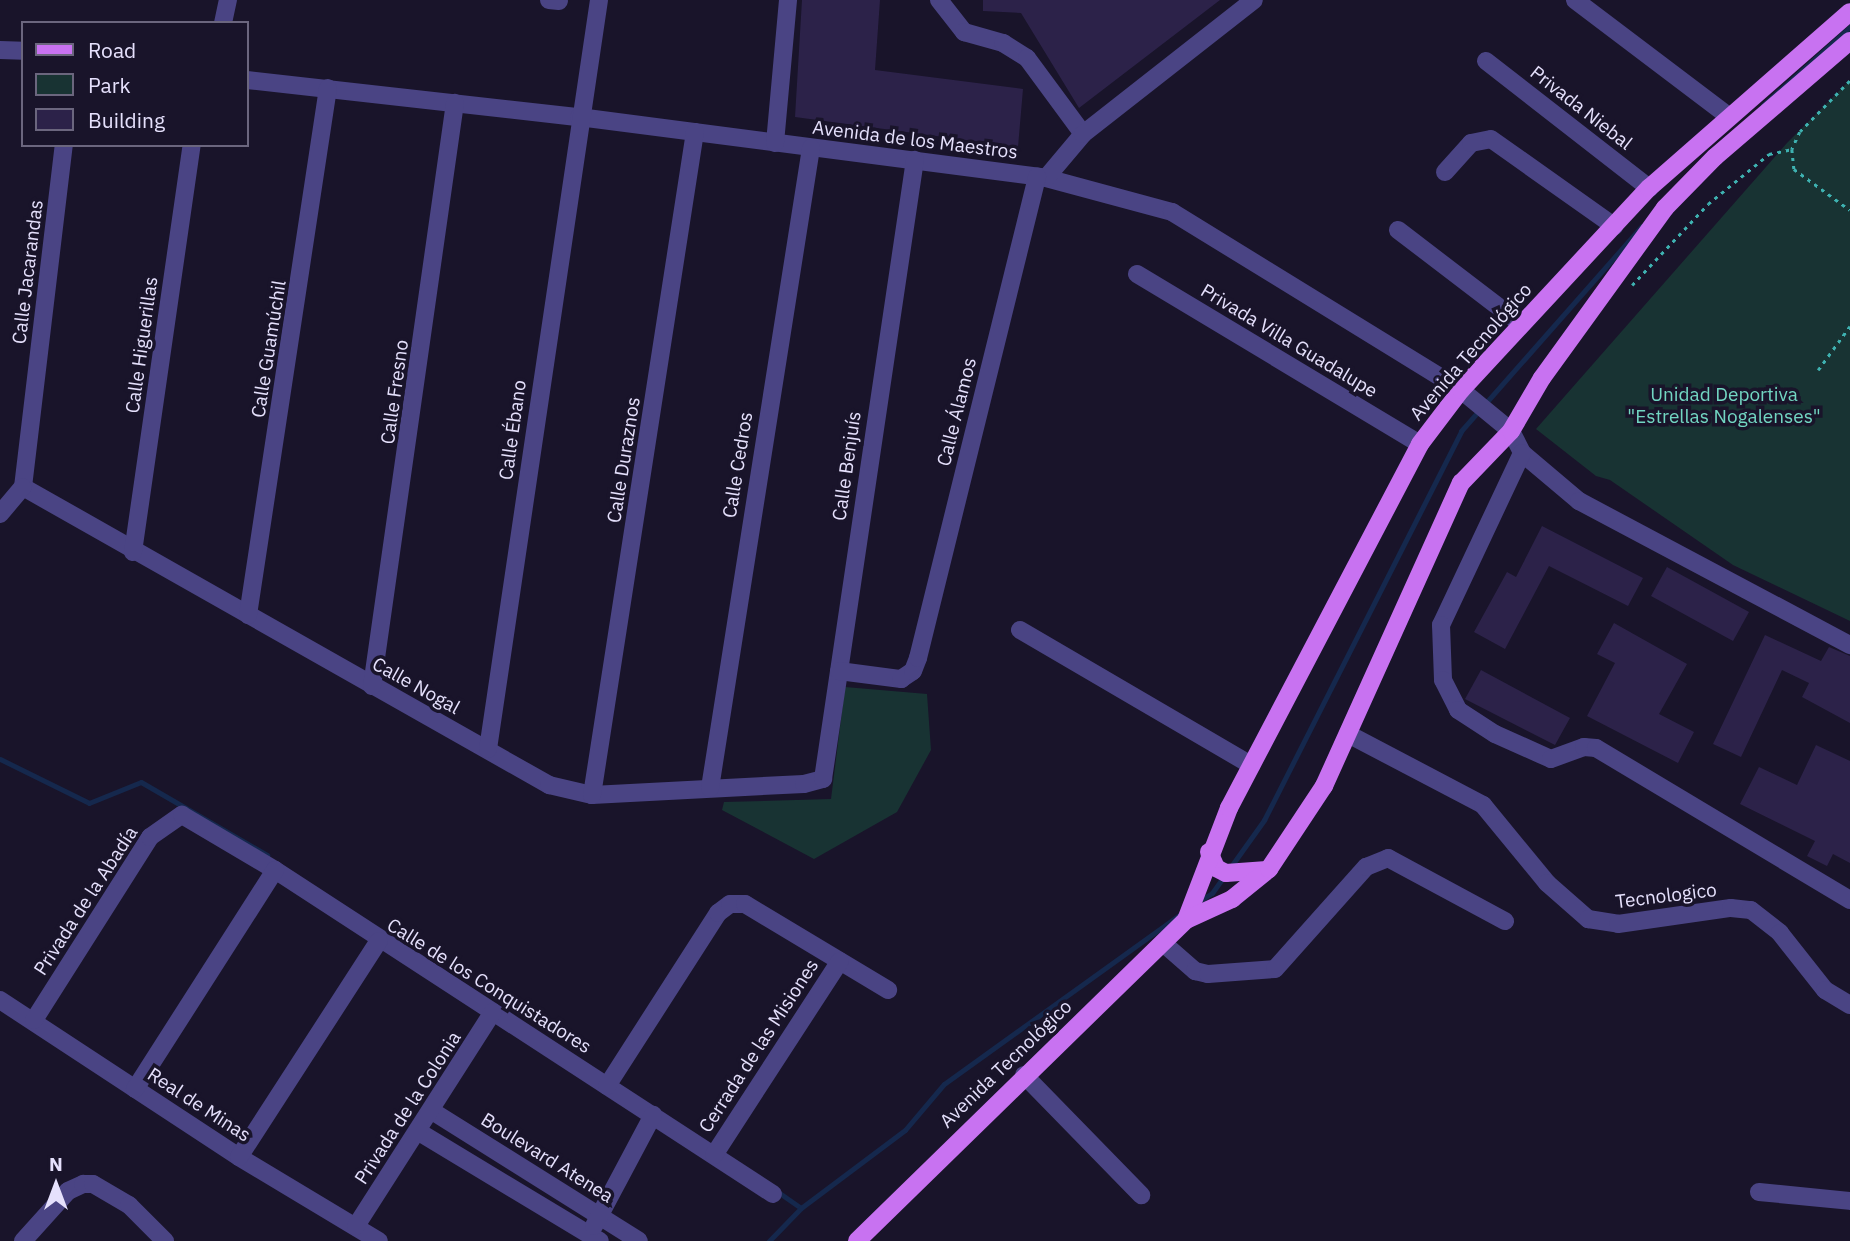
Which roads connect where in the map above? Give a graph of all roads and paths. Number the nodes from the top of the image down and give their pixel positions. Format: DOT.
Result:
graph roads {
  1 [pos="229,0"];
  2 [pos="599,0"];
  3 [pos="788,0"];
  4 [pos="939,0"];
  5 [pos="1254,0"];
  6 [pos="1575,0"];
  7 [pos="1850,12"];
  8 [pos="224,21"];
  9 [pos="1850,41"];
  10 [pos="0,50"];
  11 [pos="21,51"];
  12 [pos="1486,61"];
  13 [pos="248,80"];
  14 [pos="1850,81"];
  15 [pos="328,88"];
  16 [pos="455,103"];
  17 [pos="1727,115"];
  18 [pos="579,117"];
  19 [pos="695,132"];
  20 [pos="1083,134"];
  21 [pos="775,142"];
  22 [pos="64,147"];
  23 [pos="192,147"];
  24 [pos="811,148"];
  25 [pos="1792,149"];
  26 [pos="915,160"];
  27 [pos="1444,172"];
  28 [pos="1042,177"];
  29 [pos="1649,188"];
  30 [pos="1850,210"];
  31 [pos="1614,226"];
  32 [pos="1398,230"];
  33 [pos="1137,274"];
  34 [pos="1628,290"];
  35 [pos="1521,324"];
  36 [pos="1850,326"];
  37 [pos="1818,370"];
  38 [pos="1464,392"];
  39 [pos="1507,426"];
  40 [pos="1420,444"];
  41 [pos="1522,453"];
  42 [pos="23,487"];
  43 [pos="0,514"];
  44 [pos="133,552"];
  45 [pos="248,615"];
  46 [pos="1020,631"];
  47 [pos="1850,645"];
  48 [pos="839,671"];
  49 [pos="372,686"];
  50 [pos="1348,734"];
  51 [pos="488,749"];
  52 [pos="1251,765"];
  53 [pos="822,779"];
  54 [pos="710,788"];
  55 [pos="592,794"];
  56 [pos="182,816"];
  57 [pos="1209,852"];
  58 [pos="1269,869"];
  59 [pos="275,870"];
  60 [pos="1850,900"];
  61 [pos="1186,920"];
  62 [pos="1505,921"];
  63 [pos="379,941"];
  64 [pos="1163,943"];
  65 [pos="839,961"];
  66 [pos="888,990"];
  67 [pos="0,1000"];
  68 [pos="1850,1005"];
  69 [pos="494,1012"];
  70 [pos="34,1020"];
  71 [pos="1024,1075"];
  72 [pos="607,1086"];
  73 [pos="135,1089"];
  74 [pos="432,1111"];
  75 [pos="653,1115"];
  76 [pos="419,1132"];
  77 [pos="714,1154"];
  78 [pos="239,1157"];
  79 [pos="1759,1192"];
  80 [pos="773,1194"];
  81 [pos="1141,1195"];
  82 [pos="1850,1201"];
  83 [pos="599,1216"];
  84 [pos="356,1226"];
  85 [pos="591,1239"];
  86 [pos="23,1241"];
  87 [pos="164,1241"];
  88 [pos="379,1241"];
  89 [pos="639,1241"];
  90 [pos="858,1241"];
  1 -- 8 [label="street"];
  2 -- 18 [label="street, Calle Ébano"];
  3 -- 21 [label="street"];
  4 -- 20 [label="street"];
  5 -- 20 [label="street"];
  6 -- 17 [label="street"];
  7 -- 17 [label="main road, Avenida Tecnológico"];
  9 -- 39 [label="main road, Avenida Tecnológico"];
  10 -- 11 [label="street"];
  12 -- 29 [label="street, Privada Niebal"];
  13 -- 15 [label="street, Avenida de los Maestros"];
  14 -- 25 [label="path"];
  15 -- 16 [label="street, Avenida de los Maestros"];
  15 -- 45 [label="street, Calle Guamúchil"];
  16 -- 18 [label="street, Avenida de los Maestros"];
  16 -- 49 [label="street, Calle Fresno"];
  17 -- 29 [label="main road, Avenida Tecnológico"];
  18 -- 19 [label="street, Avenida de los Maestros"];
  18 -- 51 [label="street, Calle Ébano"];
  19 -- 21 [label="street, Avenida de los Maestros"];
  19 -- 55 [label="street, Calle Duraznos"];
  20 -- 28 [label="street"];
  21 -- 24 [label="street, Avenida de los Maestros"];
  22 -- 42 [label="street, Calle Jacarandas"];
  23 -- 44 [label="street, Calle Higuerillas"];
  24 -- 26 [label="street, Avenida de los Maestros"];
  24 -- 54 [label="street, Calle Cedros"];
  25 -- 30 [label="path"];
  25 -- 34 [label="path"];
  26 -- 28 [label="street, Avenida de los Maestros"];
  26 -- 48 [label="street, Calle Benjuís"];
  27 -- 31 [label="street"];
  28 -- 38 [label="street, Avenida de los Maestros"];
  28 -- 48 [label="street, Calle Álamos"];
  29 -- 31 [label="main road, Avenida Tecnológico"];
  31 -- 35 [label="main road, Avenida Tecnológico"];
  32 -- 35 [label="street"];
  33 -- 40 [label="street, Privada Villa Guadalupe"];
  35 -- 38 [label="main road, Avenida Tecnológico"];
  36 -- 37 [label="path"];
  38 -- 39 [label="street, Avenida de los Maestros"];
  38 -- 40 [label="main road, Avenida Tecnológico"];
  39 -- 41 [label="street"];
  39 -- 50 [label="main road, Avenida Tecnológico"];
  40 -- 52 [label="main road, Avenida Tecnológico"];
  41 -- 47 [label="street"];
  41 -- 60 [label="street"];
  42 -- 43 [label="street"];
  42 -- 44 [label="street, Calle Nogal"];
  44 -- 45 [label="street, Calle Nogal"];
  45 -- 49 [label="street, Calle Nogal"];
  46 -- 52 [label="street"];
  48 -- 53 [label="street, Calle Benjuís"];
  49 -- 51 [label="street, Calle Nogal"];
  50 -- 58 [label="main road, Avenida Tecnológico"];
  50 -- 68 [label="street, Tecnologico"];
  51 -- 55 [label="street, Calle Nogal"];
  52 -- 57 [label="main road, Avenida Tecnológico"];
  53 -- 54 [label="street, Calle Nogal"];
  54 -- 55 [label="street, Calle Nogal"];
  56 -- 59 [label="street, Calle de los Conquistadores"];
  56 -- 70 [label="street, Privada de la Abadía"];
  57 -- 58 [label="main road"];
  57 -- 61 [label="main road, Avenida Tecnológico"];
  58 -- 61 [label="main road, Avenida Tecnológico"];
  59 -- 63 [label="street, Calle de los Conquistadores"];
  59 -- 73 [label="street"];
  61 -- 64 [label="main road, Avenida Tecnológico"];
  62 -- 64 [label="street"];
  63 -- 69 [label="street, Calle de los Conquistadores"];
  63 -- 78 [label="street"];
  64 -- 71 [label="main road, Avenida Tecnológico"];
  65 -- 66 [label="street, Cerrada de las Misiones"];
  65 -- 72 [label="street, Cerrada de las Misiones"];
  65 -- 77 [label="street, Cerrada de las Misiones"];
  67 -- 70 [label="street, Real de Minas"];
  69 -- 72 [label="street, Calle de los Conquistadores"];
  69 -- 74 [label="street, Privada de la Colonia"];
  70 -- 73 [label="street, Real de Minas"];
  71 -- 81 [label="street"];
  71 -- 90 [label="main road, Avenida Tecnológico"];
  72 -- 75 [label="street, Calle de los Conquistadores"];
  73 -- 78 [label="street, Real de Minas"];
  74 -- 76 [label="street, Privada de la Colonia"];
  74 -- 83 [label="street, Boulevard Atenea"];
  75 -- 77 [label="street, Calle de los Conquistadores"];
  75 -- 83 [label="street"];
  76 -- 84 [label="street, Privada de la Colonia"];
  76 -- 85 [label="street"];
  77 -- 80 [label="street, Calle de los Conquistadores"];
  78 -- 84 [label="street, Real de Minas"];
  79 -- 82 [label="street"];
  83 -- 85 [label="street"];
  83 -- 89 [label="street, Boulevard Atenea"];
  84 -- 88 [label="street, Real de Minas"];
  86 -- 87 [label="street"];
}
